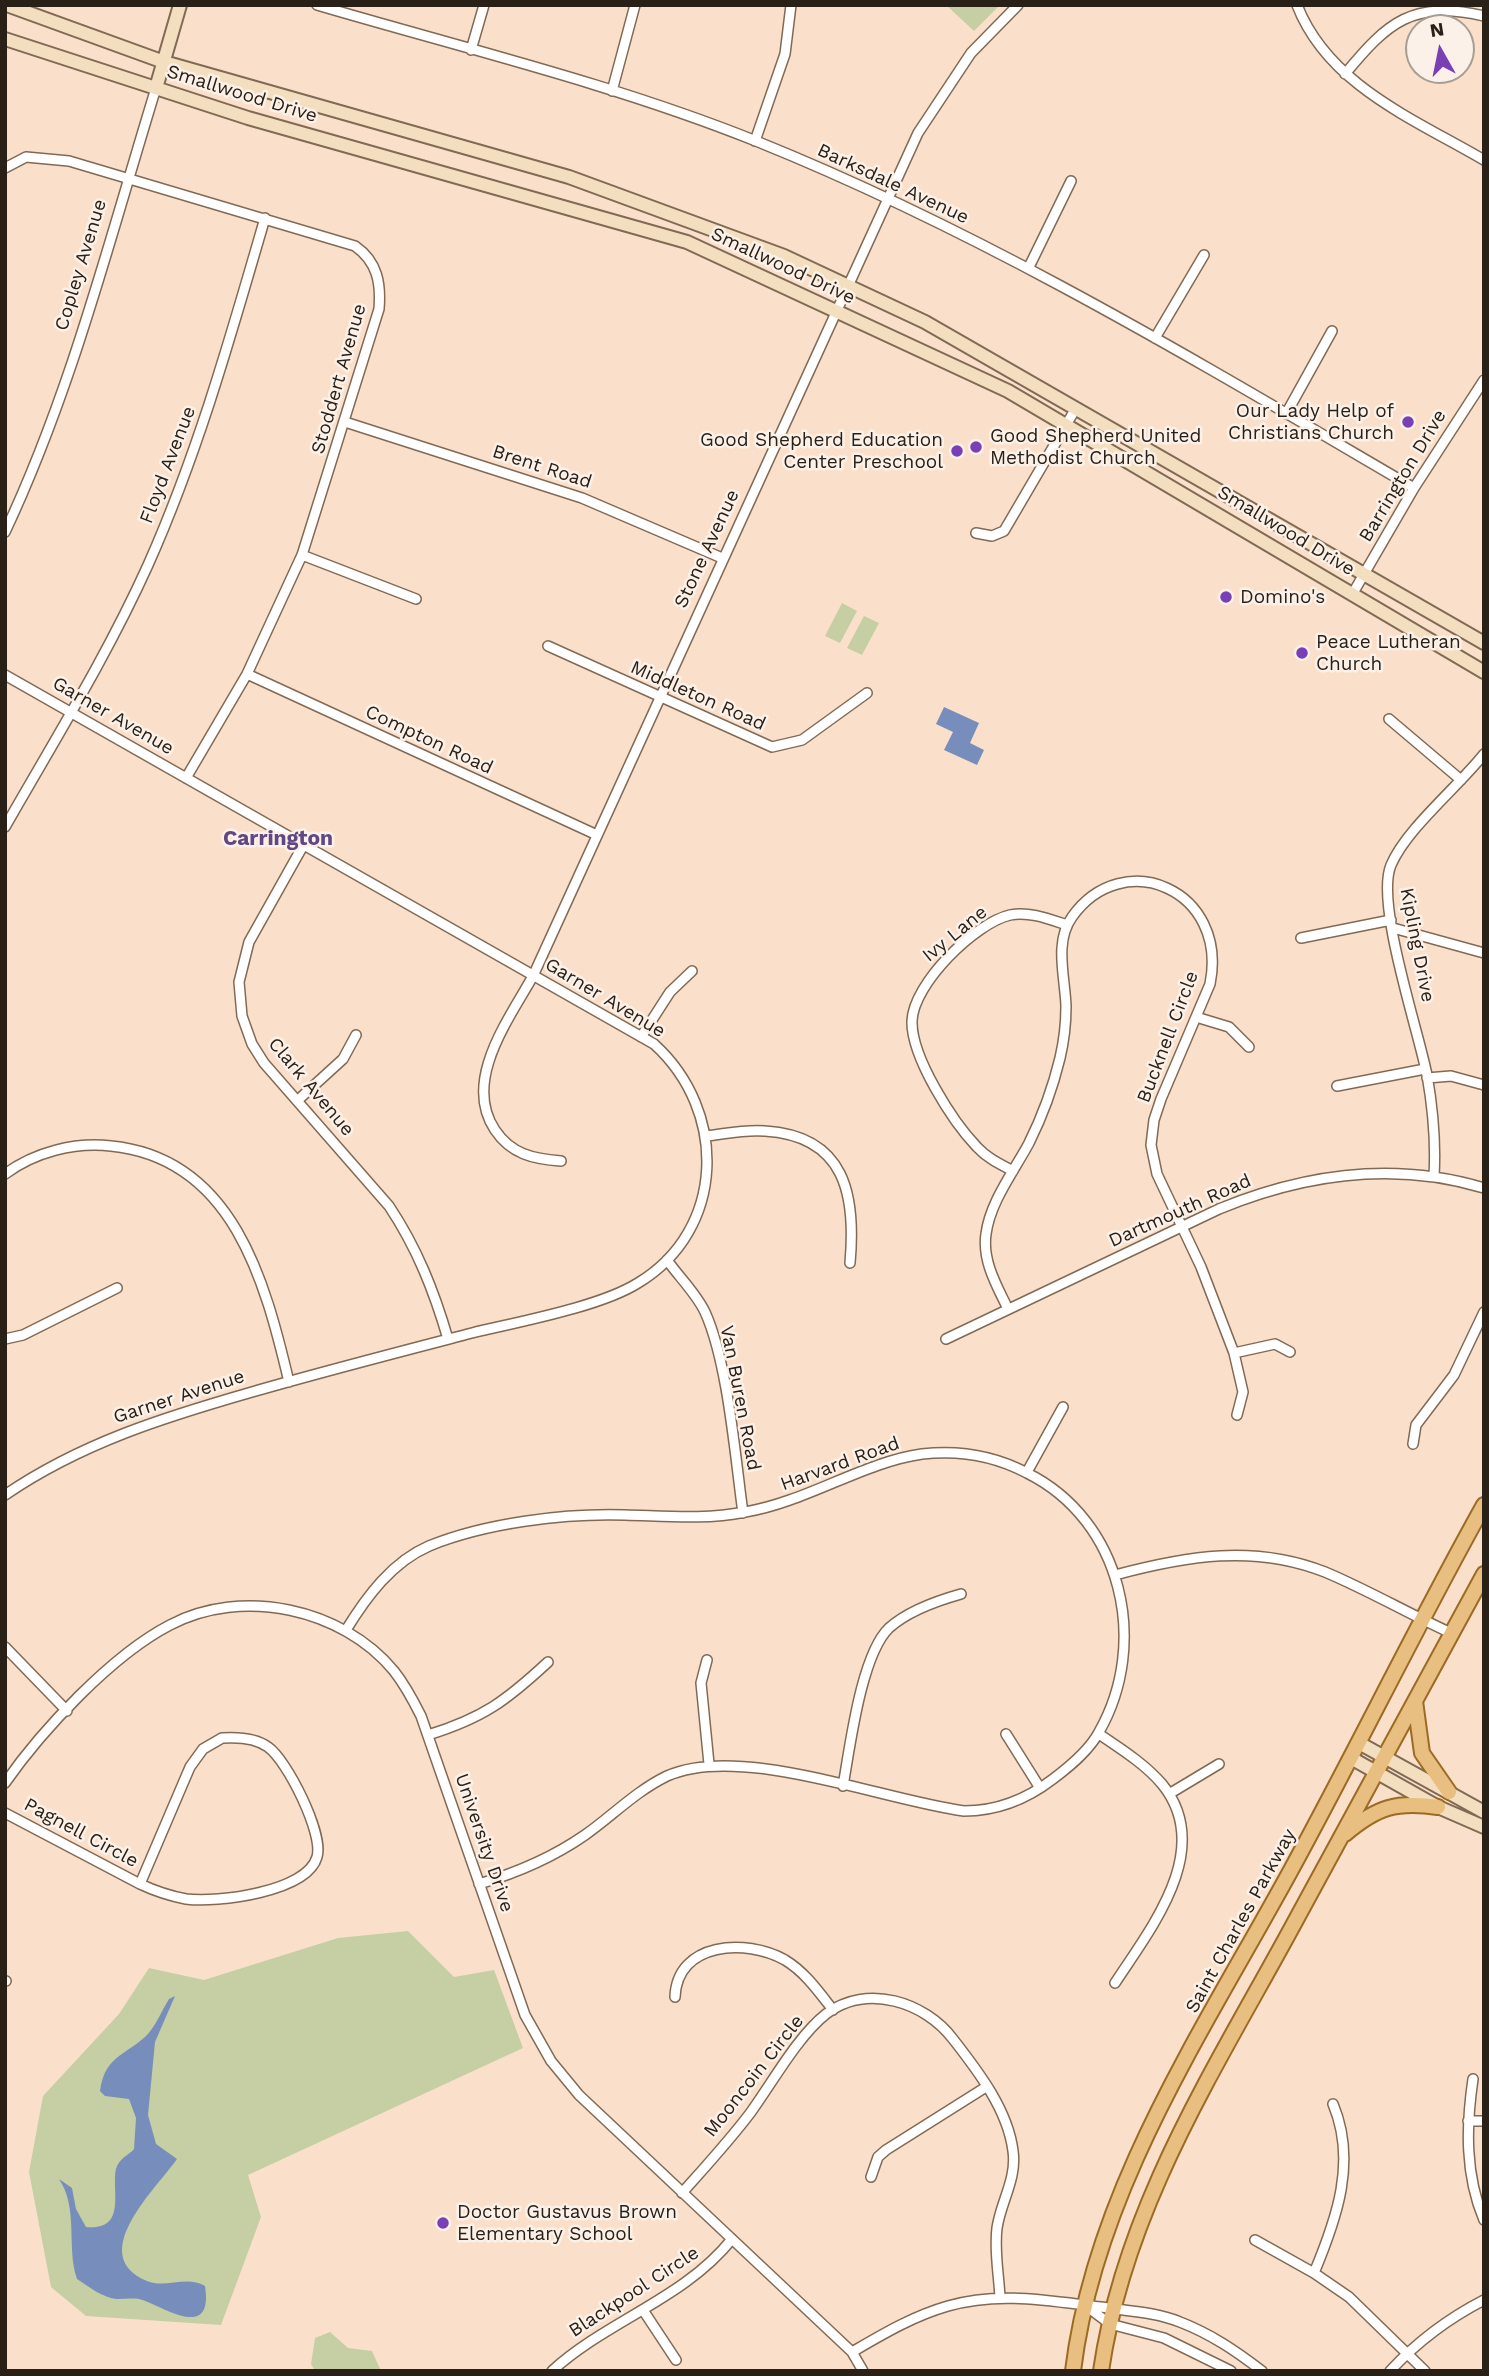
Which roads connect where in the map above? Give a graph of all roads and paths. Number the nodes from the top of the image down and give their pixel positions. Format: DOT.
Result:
graph roads {
  1 [pos="7,5"];
  2 [pos="180,5"];
  3 [pos="317,5"];
  4 [pos="484,5"];
  5 [pos="635,5"];
  6 [pos="791,5"];
  7 [pos="1018,5"];
  8 [pos="1297,5"];
  9 [pos="334,8"];
  10 [pos="1484,16"];
  11 [pos="5,39"];
  12 [pos="471,50"];
  13 [pos="163,62"];
  14 [pos="1345,74"];
  15 [pos="156,88"];
  16 [pos="612,91"];
  17 [pos="755,141"];
  18 [pos="1484,160"];
  19 [pos="5,168"];
  20 [pos="128,179"];
  21 [pos="1071,180"];
  22 [pos="888,200"];
  23 [pos="265,218"];
  24 [pos="1204,255"];
  25 [pos="1029,267"];
  26 [pos="848,285"];
  27 [pos="835,312"];
  28 [pos="1332,331"];
  29 [pos="1155,338"];
  30 [pos="1484,380"];
  31 [pos="1076,408"];
  32 [pos="1286,414"];
  33 [pos="345,422"];
  34 [pos="1067,424"];
  35 [pos="1414,488"];
  36 [pos="5,532"];
  37 [pos="976,533"];
  38 [pos="302,555"];
  39 [pos="722,558"];
  40 [pos="1364,575"];
  41 [pos="1353,593"];
  42 [pos="416,599"];
  43 [pos="1484,643"];
  44 [pos="548,646"];
  45 [pos="1484,673"];
  46 [pos="247,674"];
  47 [pos="5,675"];
  48 [pos="867,693"];
  49 [pos="658,698"];
  50 [pos="71,711"];
  51 [pos="1389,719"];
  52 [pos="1484,754"];
  53 [pos="1475,765"];
  54 [pos="1484,773"];
  55 [pos="186,778"];
  56 [pos="1461,780"];
  57 [pos="5,827"];
  58 [pos="597,835"];
  59 [pos="304,844"];
  60 [pos="1392,924"];
  61 [pos="1067,925"];
  62 [pos="1301,938"];
  63 [pos="1484,953"];
  64 [pos="692,971"];
  65 [pos="533,975"];
  66 [pos="1196,1017"];
  67 [pos="355,1035"];
  68 [pos="641,1037"];
  69 [pos="1249,1047"];
  70 [pos="1426,1073"];
  71 [pos="1484,1085"];
  72 [pos="1337,1086"];
  73 [pos="298,1100"];
  74 [pos="706,1136"];
  75 [pos="561,1161"];
  76 [pos="1013,1171"];
  77 [pos="5,1174"];
  78 [pos="1434,1176"];
  79 [pos="1484,1188"];
  80 [pos="1183,1228"];
  81 [pos="667,1260"];
  82 [pos="850,1263"];
  83 [pos="117,1288"];
  84 [pos="1008,1309"];
  85 [pos="1484,1312"];
  86 [pos="5,1339"];
  87 [pos="448,1339"];
  88 [pos="946,1339"];
  89 [pos="1290,1352"];
  90 [pos="1234,1353"];
  91 [pos="289,1382"];
  92 [pos="1063,1407"];
  93 [pos="1237,1415"];
  94 [pos="1413,1444"];
  95 [pos="1027,1472"];
  96 [pos="5,1495"];
  97 [pos="1484,1505"];
  98 [pos="743,1513"];
  99 [pos="1484,1574"];
  100 [pos="1115,1575"];
  101 [pos="961,1594"];
  102 [pos="1422,1620"];
  103 [pos="346,1630"];
  104 [pos="1451,1633"];
  105 [pos="5,1647"];
  106 [pos="708,1660"];
  107 [pos="548,1662"];
  108 [pos="1415,1699"];
  109 [pos="67,1711"];
  110 [pos="1006,1734"];
  111 [pos="1099,1734"];
  112 [pos="428,1735"];
  113 [pos="1359,1743"];
  114 [pos="1384,1757"];
  115 [pos="1351,1758"];
  116 [pos="1219,1764"];
  117 [pos="709,1765"];
  118 [pos="1376,1772"];
  119 [pos="5,1783"];
  120 [pos="843,1786"];
  121 [pos="1040,1788"];
  122 [pos="1448,1792"];
  123 [pos="1169,1794"];
  124 [pos="1438,1807"];
  125 [pos="1484,1812"];
  126 [pos="5,1813"];
  127 [pos="1484,1827"];
  128 [pos="1339,1840"];
  129 [pos="140,1884"];
  130 [pos="479,1884"];
  131 [pos="1115,1983"];
  132 [pos="675,1997"];
  133 [pos="833,2010"];
  134 [pos="1473,2079"];
  135 [pos="986,2087"];
  136 [pos="1333,2104"];
  137 [pos="1468,2121"];
  138 [pos="1484,2121"];
  139 [pos="870,2177"];
  140 [pos="682,2193"];
  141 [pos="1484,2220"];
  142 [pos="732,2239"];
  143 [pos="1255,2240"];
  144 [pos="1314,2273"];
  145 [pos="1000,2298"];
  146 [pos="1484,2300"];
  147 [pos="1084,2305"];
  148 [pos="1113,2309"];
  149 [pos="643,2310"];
  150 [pos="1110,2324"];
  151 [pos="852,2352"];
  152 [pos="1407,2353"];
  153 [pos="676,2360"];
  154 [pos="552,2371"];
  155 [pos="863,2371"];
  156 [pos="1073,2371"];
  157 [pos="1101,2371"];
  158 [pos="1231,2371"];
  159 [pos="1262,2371"];
  160 [pos="1391,2371"];
  161 [pos="1425,2371"];
  1 -- 13 [label="main road, Smallwood Drive"];
  2 -- 13 [label="main road, Copley Avenue"];
  3 -- 9 [label="street, Barksdale Avenue"];
  4 -- 12 [label="street"];
  5 -- 16 [label="street"];
  6 -- 17 [label="street"];
  7 -- 22 [label="street, Stone Avenue"];
  8 -- 14 [label="street"];
  9 -- 12 [label="street, Barksdale Avenue"];
  10 -- 14 [label="street"];
  11 -- 15 [label="main road, Smallwood Drive"];
  12 -- 16 [label="street, Barksdale Avenue"];
  13 -- 15 [label="main road, Copley Avenue"];
  13 -- 26 [label="main road, Smallwood Drive"];
  14 -- 18 [label="street"];
  15 -- 20 [label="street, Copley Avenue"];
  15 -- 27 [label="main road, Smallwood Drive"];
  16 -- 17 [label="street, Barksdale Avenue"];
  17 -- 22 [label="street, Barksdale Avenue"];
  19 -- 20 [label="street, Stoddert Avenue"];
  20 -- 23 [label="street, Stoddert Avenue"];
  20 -- 36 [label="street, Copley Avenue"];
  21 -- 25 [label="street"];
  22 -- 25 [label="street, Barksdale Avenue"];
  22 -- 26 [label="street, Stone Avenue"];
  23 -- 33 [label="street, Stoddert Avenue"];
  23 -- 50 [label="street, Floyd Avenue"];
  24 -- 29 [label="street"];
  25 -- 29 [label="street, Barksdale Avenue"];
  26 -- 27 [label="street, Stone Avenue"];
  26 -- 31 [label="main road, Smallwood Drive"];
  27 -- 34 [label="main road, Smallwood Drive"];
  27 -- 39 [label="street, Stone Avenue"];
  28 -- 32 [label="street"];
  29 -- 32 [label="street, Barksdale Avenue"];
  30 -- 35 [label="street, Barrington Drive"];
  31 -- 34 [label="street"];
  31 -- 40 [label="main road, Smallwood Drive"];
  32 -- 35 [label="street, Barksdale Avenue"];
  33 -- 38 [label="street, Stoddert Avenue"];
  33 -- 39 [label="street, Brent Road"];
  34 -- 37 [label="street"];
  34 -- 41 [label="main road, Smallwood Drive"];
  35 -- 40 [label="street, Barrington Drive"];
  38 -- 42 [label="street"];
  38 -- 46 [label="street, Stoddert Avenue"];
  39 -- 49 [label="street, Stone Avenue"];
  40 -- 41 [label="street, Barrington Drive"];
  40 -- 43 [label="main road, Smallwood Drive"];
  41 -- 45 [label="main road, Smallwood Drive"];
  44 -- 49 [label="street, Middleton Road"];
  46 -- 55 [label="street, Stoddert Avenue"];
  46 -- 58 [label="street, Compton Road"];
  47 -- 50 [label="street, Garner Avenue"];
  48 -- 49 [label="street, Middleton Road"];
  49 -- 58 [label="street, Stone Avenue"];
  50 -- 55 [label="street, Garner Avenue"];
  50 -- 57 [label="street, Floyd Avenue"];
  51 -- 56 [label="street"];
  52 -- 53 [label="street, Kipling Drive"];
  53 -- 54 [label="street"];
  53 -- 56 [label="street, Kipling Drive"];
  55 -- 59 [label="street, Garner Avenue"];
  56 -- 60 [label="street, Kipling Drive"];
  58 -- 65 [label="street, Stone Avenue"];
  59 -- 65 [label="street, Garner Avenue"];
  59 -- 73 [label="street, Clark Avenue"];
  60 -- 62 [label="street"];
  60 -- 63 [label="street"];
  60 -- 70 [label="street, Kipling Drive"];
  61 -- 66 [label="street, Bucknell Circle"];
  61 -- 76 [label="street"];
  61 -- 76 [label="street, Ivy Lane"];
  64 -- 68 [label="street"];
  65 -- 68 [label="street, Garner Avenue"];
  65 -- 75 [label="street, Stone Avenue"];
  66 -- 69 [label="street"];
  66 -- 80 [label="street, Bucknell Circle"];
  67 -- 73 [label="street"];
  68 -- 74 [label="street, Garner Avenue"];
  70 -- 71 [label="street"];
  70 -- 72 [label="street"];
  70 -- 78 [label="street, Kipling Drive"];
  73 -- 87 [label="street, Clark Avenue"];
  74 -- 81 [label="street, Garner Avenue"];
  74 -- 82 [label="street"];
  76 -- 84 [label="street"];
  77 -- 91 [label="street"];
  78 -- 79 [label="street, Dartmouth Road"];
  78 -- 80 [label="street, Dartmouth Road"];
  80 -- 84 [label="street, Dartmouth Road"];
  80 -- 90 [label="street, Bucknell Circle"];
  81 -- 87 [label="street, Garner Avenue"];
  81 -- 98 [label="street, Van Buren Road"];
  83 -- 86 [label="street"];
  84 -- 88 [label="street, Dartmouth Road"];
  85 -- 94 [label="street"];
  87 -- 91 [label="street, Garner Avenue"];
  89 -- 90 [label="street"];
  90 -- 93 [label="street, Bucknell Circle"];
  91 -- 96 [label="street, Garner Avenue"];
  92 -- 95 [label="street"];
  95 -- 98 [label="street, Harvard Road"];
  95 -- 100 [label="street, Harvard Road"];
  97 -- 102 [label="main road, Saint Charles Parkway"];
  98 -- 103 [label="street, Harvard Road"];
  99 -- 104 [label="main road"];
  100 -- 102 [label="street"];
  100 -- 111 [label="street, Harvard Road"];
  101 -- 120 [label="street"];
  102 -- 104 [label="street"];
  102 -- 113 [label="main road, Saint Charles Parkway"];
  103 -- 109 [label="street, University Drive"];
  103 -- 112 [label="street, University Drive"];
  104 -- 108 [label="main road"];
  105 -- 109 [label="street"];
  106 -- 117 [label="street"];
  107 -- 112 [label="street"];
  108 -- 114 [label="main road"];
  108 -- 122 [label="main road"];
  109 -- 119 [label="street, University Drive"];
  110 -- 121 [label="street"];
  111 -- 121 [label="street, Harvard Road"];
  111 -- 123 [label="street"];
  112 -- 130 [label="street, University Drive"];
  113 -- 114 [label="main road"];
  113 -- 115 [label="main road, Saint Charles Parkway"];
  114 -- 118 [label="main road"];
  114 -- 122 [label="main road"];
  115 -- 118 [label="main road"];
  115 -- 147 [label="main road, Saint Charles Parkway"];
  116 -- 123 [label="street"];
  117 -- 120 [label="street, Harvard Road"];
  117 -- 130 [label="street, Harvard Road"];
  118 -- 124 [label="main road"];
  118 -- 128 [label="main road"];
  120 -- 121 [label="street, Harvard Road"];
  122 -- 125 [label="main road"];
  123 -- 131 [label="street"];
  124 -- 127 [label="main road"];
  124 -- 128 [label="main road"];
  126 -- 129 [label="street, Pagnell Circle"];
  128 -- 148 [label="main road"];
  129 -- 129 [label="street, Pagnell Circle"];
  130 -- 140 [label="street, University Drive"];
  132 -- 133 [label="street"];
  133 -- 135 [label="street, Mooncoin Circle"];
  133 -- 140 [label="street, Mooncoin Circle"];
  134 -- 137 [label="street"];
  135 -- 139 [label="street"];
  135 -- 145 [label="street, Mooncoin Circle"];
  136 -- 144 [label="street"];
  137 -- 138 [label="street"];
  137 -- 141 [label="street"];
  140 -- 142 [label="street, University Drive"];
  142 -- 149 [label="street, Blackpool Circle"];
  142 -- 151 [label="street, University Drive"];
  143 -- 144 [label="street"];
  144 -- 152 [label="street"];
  145 -- 147 [label="street"];
  145 -- 151 [label="street"];
  146 -- 152 [label="street"];
  147 -- 148 [label="street"];
  147 -- 150 [label="street"];
  147 -- 156 [label="main road, Saint Charles Parkway"];
  148 -- 150 [label="main road"];
  148 -- 159 [label="street"];
  149 -- 153 [label="street"];
  149 -- 154 [label="street, Blackpool Circle"];
  150 -- 157 [label="main road"];
  150 -- 158 [label="street"];
  151 -- 155 [label="street, University Drive"];
  152 -- 160 [label="street"];
  152 -- 161 [label="street"];
}
